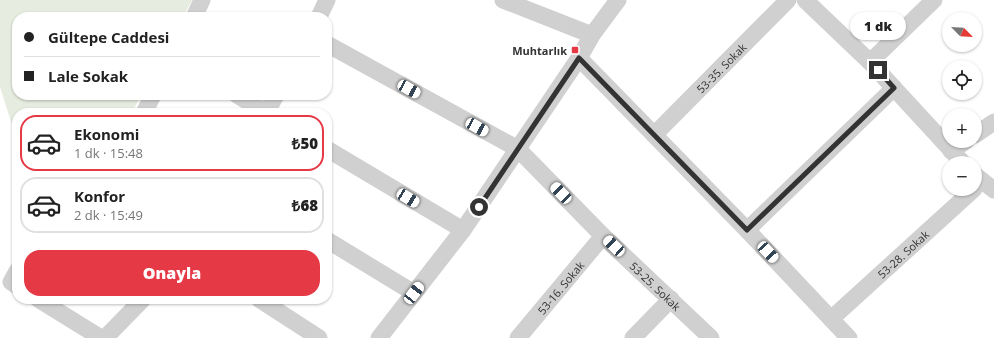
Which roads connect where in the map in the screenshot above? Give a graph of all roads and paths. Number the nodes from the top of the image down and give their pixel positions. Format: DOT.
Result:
graph roads {
  1 [pos="202,0"];
  2 [pos="327,0"];
  3 [pos="503,0"];
  4 [pos="618,0"];
  5 [pos="788,0"];
  6 [pos="805,0"];
  7 [pos="934,0"];
  8 [pos="196,12"];
  9 [pos="321,12"];
  10 [pos="592,35"];
  11 [pos="332,47"];
  12 [pos="579,58"];
  13 [pos="870,62"];
  14 [pos="894,88"];
  15 [pos="244,100"];
  16 [pos="258,108"];
  17 [pos="994,122"];
  18 [pos="982,130"];
  19 [pos="654,135"];
  20 [pos="518,149"];
  21 [pos="332,152"];
  22 [pos="956,156"];
  23 [pos="968,196"];
  24 [pos="463,230"];
  25 [pos="747,230"];
  26 [pos="603,236"];
  27 [pos="332,243"];
  28 [pos="414,293"];
  29 [pos="671,299"];
  30 [pos="46,304"];
  31 [pos="138,304"];
  32 [pos="267,304"];
  33 [pos="831,319"];
  34 [pos="101,338"];
  35 [pos="105,338"];
  36 [pos="319,338"];
  37 [pos="379,338"];
  38 [pos="518,338"];
  39 [pos="633,338"];
  40 [pos="711,338"];
  41 [pos="849,338"];
  1 -- 8 [label="street"];
  2 -- 9 [label="street"];
  3 -- 10 [label="street"];
  4 -- 10 [label="street"];
  5 -- 19 [label="street, 53-35. Sokak"];
  6 -- 13 [label="street"];
  7 -- 13 [label="street"];
  10 -- 12 [label="street"];
  11 -- 20 [label="street, 53-25. Sokak"];
  12 -- 19 [label="street"];
  12 -- 20 [label="street"];
  13 -- 14 [label="street"];
  14 -- 22 [label="street"];
  14 -- 25 [label="street"];
  15 -- 16 [label="street"];
  17 -- 18 [label="street"];
  19 -- 25 [label="street"];
  20 -- 24 [label="street"];
  20 -- 26 [label="street, 53-25. Sokak"];
  21 -- 24 [label="street"];
  23 -- 33 [label="street, 53-28. Sokak"];
  24 -- 28 [label="street"];
  25 -- 33 [label="street"];
  26 -- 29 [label="street, 53-25. Sokak"];
  26 -- 38 [label="street, 53-16. Sokak"];
  27 -- 28 [label="street"];
  28 -- 37 [label="street"];
  29 -- 39 [label="street"];
  29 -- 40 [label="street, 53-25. Sokak"];
  30 -- 34 [label="street"];
  31 -- 35 [label="street"];
  32 -- 36 [label="street"];
  33 -- 41 [label="street"];
}
